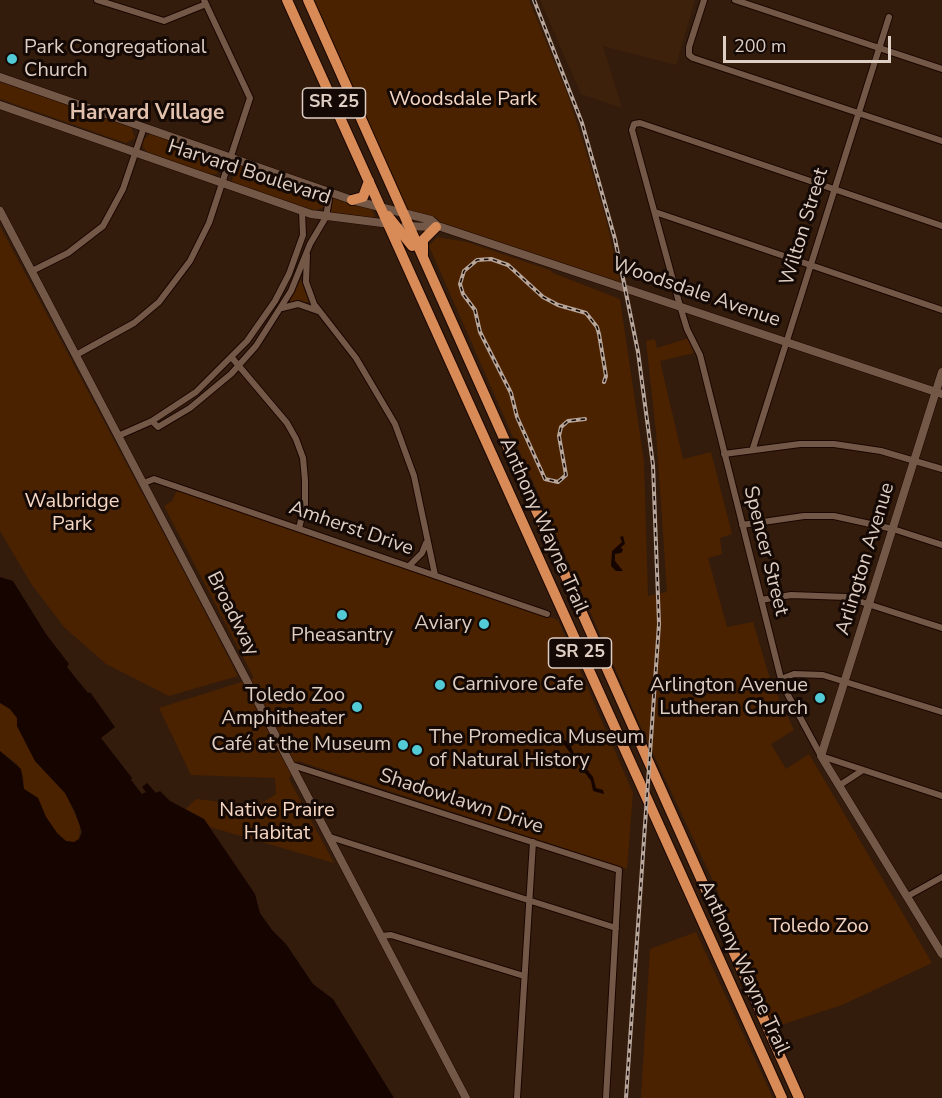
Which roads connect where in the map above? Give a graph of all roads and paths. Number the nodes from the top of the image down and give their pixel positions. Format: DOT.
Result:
graph roads {
  1 [pos="97,0"];
  2 [pos="287,0"];
  3 [pos="308,0"];
  4 [pos="704,0"];
  5 [pos="735,0"];
  6 [pos="205,2"];
  7 [pos="888,17"];
  8 [pos="879,48"];
  9 [pos="942,69"];
  10 [pos="0,77"];
  11 [pos="0,105"];
  12 [pos="858,113"];
  13 [pos="144,127"];
  14 [pos="942,141"];
  15 [pos="136,153"];
  16 [pos="231,156"];
  17 [pos="369,181"];
  18 [pos="222,182"];
  19 [pos="834,189"];
  20 [pos="327,191"];
  21 [pos="352,200"];
  22 [pos="380,207"];
  23 [pos="0,211"];
  24 [pos="302,211"];
  25 [pos="404,212"];
  26 [pos="655,212"];
  27 [pos="326,216"];
  28 [pos="392,224"];
  29 [pos="437,226"];
  30 [pos="942,226"];
  31 [pos="409,227"];
  32 [pos="299,248"];
  33 [pos="307,253"];
  34 [pos="423,258"];
  35 [pos="810,266"];
  36 [pos="33,272"];
  37 [pos="274,303"];
  38 [pos="445,306"];
  39 [pos="680,306"];
  40 [pos="282,308"];
  41 [pos="942,310"];
  42 [pos="318,311"];
  43 [pos="786,342"];
  44 [pos="76,355"];
  45 [pos="232,359"];
  46 [pos="239,366"];
  47 [pos="942,372"];
  48 [pos="939,393"];
  49 [pos="152,421"];
  50 [pos="118,436"];
  51 [pos="753,448"];
  52 [pos="724,454"];
  53 [pos="915,460"];
  54 [pos="942,469"];
  55 [pos="144,483"];
  56 [pos="742,525"];
  57 [pos="299,528"];
  58 [pos="893,529"];
  59 [pos="426,542"];
  60 [pos="942,545"];
  61 [pos="409,566"];
  62 [pos="435,575"];
  63 [pos="761,600"];
  64 [pos="869,604"];
  65 [pos="547,614"];
  66 [pos="942,628"];
  67 [pos="781,679"];
  68 [pos="845,680"];
  69 [pos="942,712"];
  70 [pos="821,756"];
  71 [pos="292,765"];
  72 [pos="863,770"];
  73 [pos="840,785"];
  74 [pos="942,795"];
  75 [pos="330,837"];
  76 [pos="533,842"];
  77 [pos="942,877"];
  78 [pos="908,896"];
  79 [pos="530,901"];
  80 [pos="616,928"];
  81 [pos="381,936"];
  82 [pos="942,954"];
  83 [pos="524,976"];
  84 [pos="466,1098"];
  85 [pos="517,1098"];
  86 [pos="606,1098"];
  87 [pos="782,1098"];
  88 [pos="799,1098"];
  1 -- 6 [label="street"];
  2 -- 17 [label="highway, Anthony Wayne Trail / SR 25"];
  3 -- 25 [label="highway, Anthony Wayne Trail / SR 25"];
  4 -- 12 [label="street"];
  5 -- 8 [label="street"];
  6 -- 16 [label="street"];
  7 -- 8 [label="street, Wilton Street"];
  8 -- 9 [label="street"];
  8 -- 12 [label="street, Wilton Street"];
  10 -- 13 [label="street, Harvard Boulevard"];
  11 -- 15 [label="street, Harvard Boulevard"];
  12 -- 14 [label="street"];
  12 -- 19 [label="street, Wilton Street"];
  13 -- 15 [label="street"];
  13 -- 16 [label="street, Harvard Boulevard"];
  15 -- 18 [label="street, Harvard Boulevard"];
  15 -- 36 [label="street"];
  16 -- 18 [label="street"];
  16 -- 20 [label="street, Harvard Boulevard"];
  17 -- 21 [label="highway"];
  17 -- 22 [label="highway, Anthony Wayne Trail / SR 25"];
  18 -- 24 [label="street, Harvard Boulevard"];
  18 -- 44 [label="street"];
  19 -- 26 [label="street, Spencer Street"];
  19 -- 30 [label="street"];
  19 -- 35 [label="street, Wilton Street"];
  20 -- 21 [label="street, Harvard Boulevard"];
  20 -- 27 [label="street"];
  21 -- 22 [label="street, Harvard Boulevard"];
  22 -- 25 [label="street, Woodsdale Avenue"];
  22 -- 28 [label="highway, Anthony Wayne Trail / SR 25"];
  23 -- 36 [label="street, Broadway"];
  24 -- 27 [label="street, Harvard Boulevard"];
  24 -- 32 [label="street"];
  25 -- 29 [label="street, Woodsdale Avenue"];
  25 -- 31 [label="highway, Anthony Wayne Trail / SR 25"];
  26 -- 35 [label="street"];
  26 -- 39 [label="street, Spencer Street"];
  27 -- 28 [label="street, Harvard Boulevard"];
  27 -- 33 [label="street"];
  28 -- 31 [label="street, Woodsdale Avenue"];
  28 -- 38 [label="highway"];
  28 -- 87 [label="highway, Anthony Wayne Trail / SR 25"];
  29 -- 31 [label="street, Woodsdale Avenue"];
  29 -- 34 [label="highway"];
  29 -- 39 [label="street, Woodsdale Avenue"];
  31 -- 34 [label="highway, Anthony Wayne Trail / SR 25"];
  32 -- 33 [label="street"];
  32 -- 37 [label="street"];
  33 -- 40 [label="street"];
  33 -- 42 [label="street"];
  34 -- 38 [label="highway, Anthony Wayne Trail / SR 25"];
  35 -- 41 [label="street"];
  35 -- 43 [label="street, Wilton Street"];
  36 -- 44 [label="street, Broadway"];
  37 -- 40 [label="street"];
  37 -- 45 [label="street"];
  38 -- 88 [label="highway, Anthony Wayne Trail / SR 25"];
  39 -- 43 [label="street, Woodsdale Avenue"];
  39 -- 52 [label="street, Spencer Street"];
  40 -- 42 [label="street"];
  40 -- 46 [label="street"];
  42 -- 59 [label="street"];
  43 -- 48 [label="street, Woodsdale Avenue"];
  43 -- 51 [label="street, Wilton Street"];
  44 -- 50 [label="street, Broadway"];
  45 -- 46 [label="street"];
  45 -- 49 [label="street"];
  46 -- 49 [label="street"];
  46 -- 57 [label="street"];
  47 -- 48 [label="street, Arlington Avenue"];
  48 -- 53 [label="street, Arlington Avenue"];
  49 -- 50 [label="street"];
  50 -- 55 [label="street, Broadway"];
  51 -- 52 [label="street"];
  51 -- 53 [label="street"];
  52 -- 56 [label="street, Spencer Street"];
  53 -- 54 [label="street"];
  53 -- 58 [label="street, Arlington Avenue"];
  55 -- 57 [label="street, Amherst Drive"];
  55 -- 71 [label="street, Broadway"];
  56 -- 58 [label="street"];
  56 -- 63 [label="street, Spencer Street"];
  57 -- 61 [label="street, Amherst Drive"];
  58 -- 60 [label="street"];
  58 -- 64 [label="street, Arlington Avenue"];
  59 -- 61 [label="street"];
  59 -- 62 [label="street"];
  61 -- 62 [label="street, Amherst Drive"];
  62 -- 65 [label="street, Amherst Drive"];
  63 -- 64 [label="street"];
  63 -- 67 [label="street, Spencer Street"];
  64 -- 66 [label="street"];
  64 -- 68 [label="street, Arlington Avenue"];
  67 -- 68 [label="street"];
  67 -- 70 [label="street, Spencer Street"];
  68 -- 69 [label="street"];
  68 -- 70 [label="street, Arlington Avenue"];
  70 -- 72 [label="street"];
  70 -- 73 [label="street, Spencer Street"];
  71 -- 75 [label="street, Broadway"];
  71 -- 76 [label="street, Shadowlawn Drive"];
  72 -- 73 [label="street"];
  72 -- 74 [label="street"];
  73 -- 78 [label="street, Spencer Street"];
  75 -- 79 [label="street"];
  75 -- 81 [label="street, Broadway"];
  76 -- 79 [label="street"];
  76 -- 80 [label="street, Shadowlawn Drive"];
  77 -- 78 [label="street"];
  78 -- 82 [label="street, Spencer Street"];
  79 -- 80 [label="street"];
  79 -- 83 [label="street"];
  80 -- 86 [label="street"];
  81 -- 83 [label="street"];
  81 -- 84 [label="street, Broadway"];
  83 -- 85 [label="street"];
}
